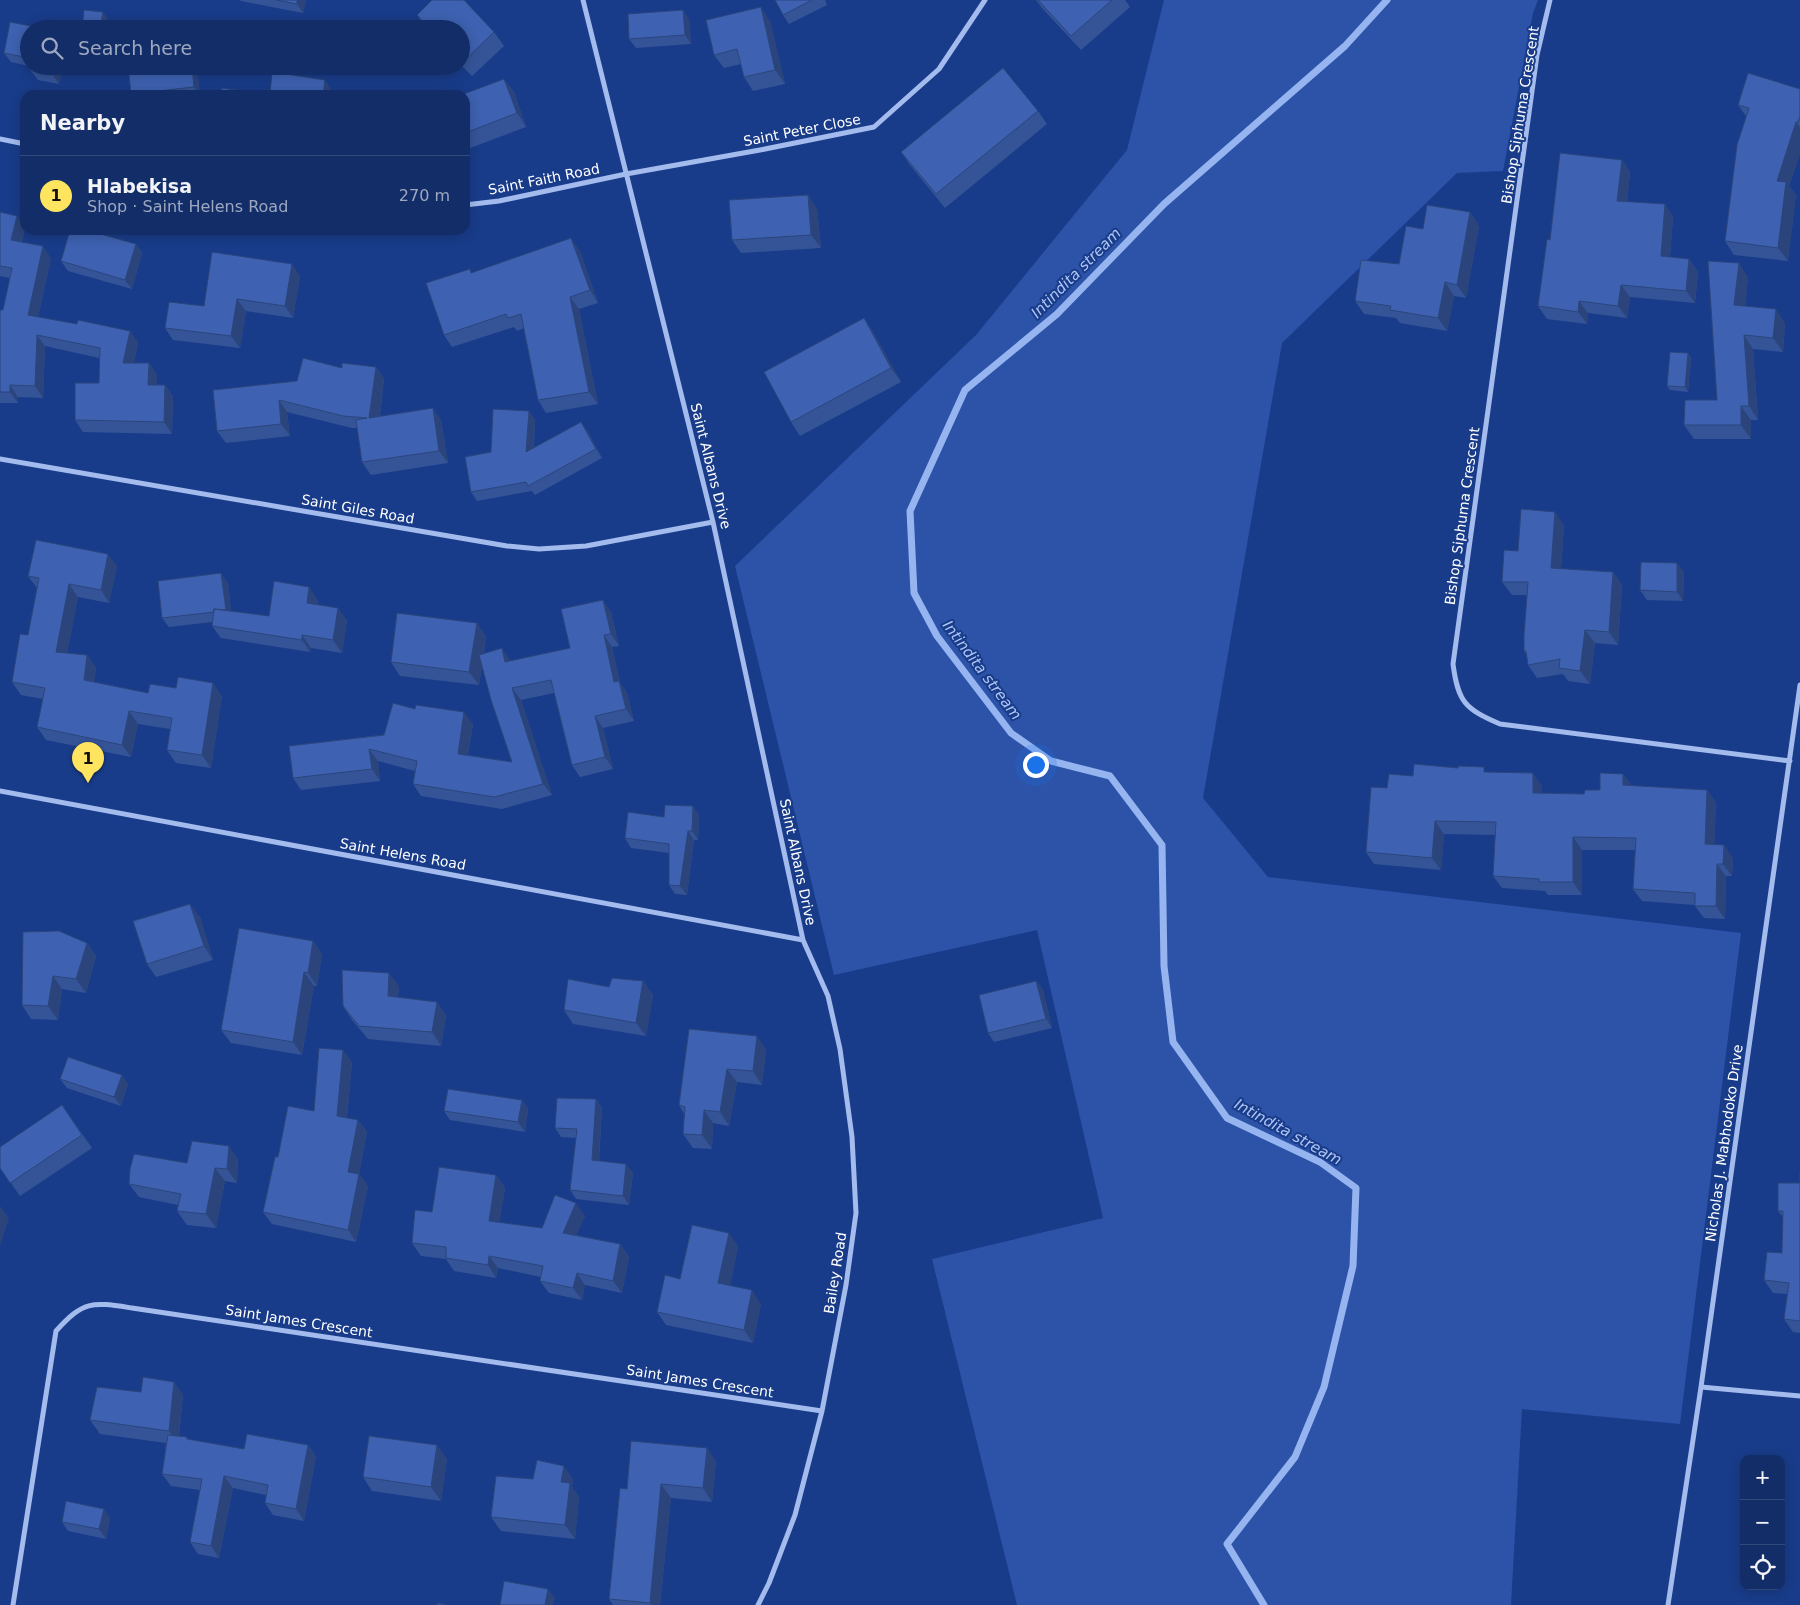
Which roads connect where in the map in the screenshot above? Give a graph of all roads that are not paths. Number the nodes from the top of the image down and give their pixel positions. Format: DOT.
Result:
graph roads {
  1 [pos="583,0"];
  2 [pos="985,0"];
  3 [pos="1550,0"];
  4 [pos="0,139"];
  5 [pos="20,143"];
  6 [pos="626,174"];
  7 [pos="470,204"];
  8 [pos="0,459"];
  9 [pos="714,522"];
  10 [pos="1800,685"];
  11 [pos="1790,761"];
  12 [pos="0,791"];
  13 [pos="803,940"];
  14 [pos="1701,1387"];
  15 [pos="1800,1396"];
  16 [pos="822,1411"];
  17 [pos="13,1605"];
  18 [pos="758,1605"];
  19 [pos="1668,1605"];
  1 -- 6 [label="street, Saint Albans Drive"];
  2 -- 6 [label="street, Saint Peter Close"];
  3 -- 11 [label="street, Bishop Siphuma Crescent"];
  4 -- 5 [label="street"];
  6 -- 7 [label="street, Saint Faith Road"];
  6 -- 9 [label="street, Saint Albans Drive"];
  8 -- 9 [label="street, Saint Giles Road"];
  9 -- 13 [label="street, Saint Albans Drive"];
  10 -- 11 [label="street, Nicholas J. Mabhodoko Drive"];
  11 -- 14 [label="street, Nicholas J. Mabhodoko Drive"];
  12 -- 13 [label="street, Saint Helens Road"];
  13 -- 16 [label="street, Bailey Road"];
  14 -- 15 [label="street"];
  14 -- 19 [label="street, Nicholas J. Mabhodoko Drive"];
  16 -- 17 [label="street, Saint James Crescent"];
  16 -- 18 [label="street, Bailey Road"];
}
